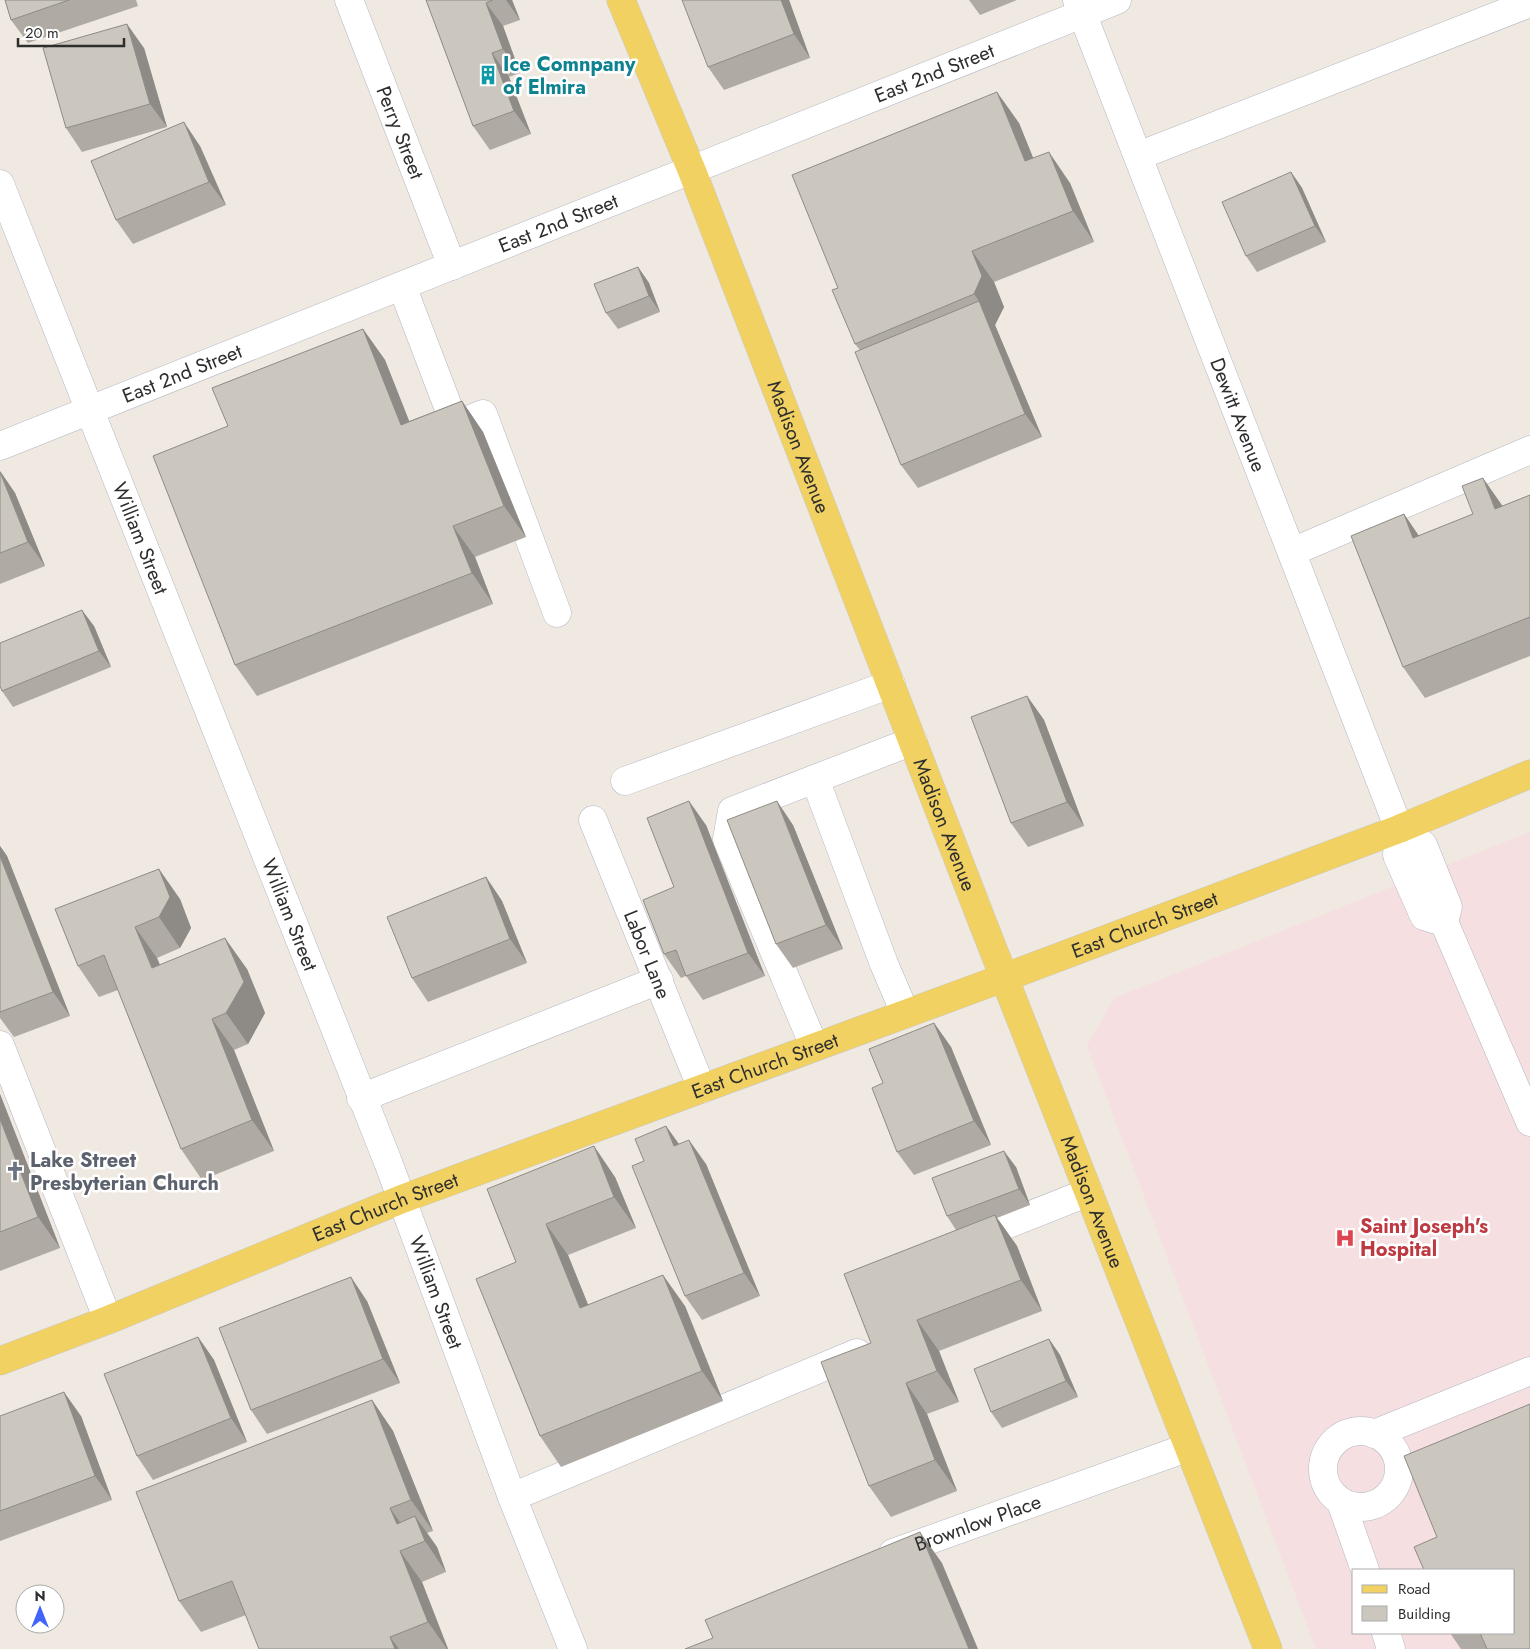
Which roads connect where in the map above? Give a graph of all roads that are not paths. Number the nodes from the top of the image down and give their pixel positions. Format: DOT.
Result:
graph roads {
  1 [pos="349,0"];
  2 [pos="621,0"];
  3 [pos="1117,0"];
  4 [pos="1530,3"];
  5 [pos="1080,7"];
  6 [pos="1138,156"];
  7 [pos="692,171"];
  8 [pos="0,184"];
  9 [pos="452,266"];
  10 [pos="402,286"];
  11 [pos="88,410"];
  12 [pos="0,446"];
  13 [pos="1530,450"];
  14 [pos="1292,552"];
  15 [pos="557,613"];
  16 [pos="891,684"];
  17 [pos="913,741"];
  18 [pos="1530,774"];
  19 [pos="815,778"];
  20 [pos="625,781"];
  21 [pos="593,820"];
  22 [pos="1399,829"];
  23 [pos="1006,977"];
  24 [pos="659,980"];
  25 [pos="904,1013"];
  26 [pos="0,1045"];
  27 [pos="814,1046"];
  28 [pos="702,1088"];
  29 [pos="361,1098"];
  30 [pos="1530,1122"];
  31 [pos="1090,1192"];
  32 [pos="402,1199"];
  33 [pos="941,1251"];
  34 [pos="108,1320"];
  35 [pos="868,1329"];
  36 [pos="0,1361"];
  37 [pos="1530,1371"];
  38 [pos="1374,1434"];
  39 [pos="1189,1447"];
  40 [pos="512,1497"];
  41 [pos="1341,1502"];
  42 [pos="868,1562"];
  43 [pos="1365,1569"];
  44 [pos="1386,1634"];
  45 [pos="573,1649"];
  46 [pos="1268,1649"];
  47 [pos="1391,1649"];
  1 -- 9 [label="street, Perry Street"];
  2 -- 7 [label="main road, Madison Avenue"];
  3 -- 5 [label="street, East 2nd Street"];
  4 -- 6 [label="street"];
  5 -- 6 [label="street, Dewitt Avenue"];
  5 -- 7 [label="street, East 2nd Street"];
  6 -- 14 [label="street, Dewitt Avenue"];
  7 -- 9 [label="street, East 2nd Street"];
  7 -- 16 [label="main road, Madison Avenue"];
  8 -- 11 [label="street, William Street"];
  9 -- 10 [label="street, East 2nd Street"];
  10 -- 11 [label="street, East 2nd Street"];
  10 -- 15 [label="street"];
  11 -- 12 [label="street, East 2nd Street"];
  11 -- 29 [label="street, William Street"];
  13 -- 14 [label="street"];
  14 -- 22 [label="street, Dewitt Avenue"];
  16 -- 17 [label="main road, Madison Avenue"];
  16 -- 20 [label="street"];
  17 -- 19 [label="street"];
  17 -- 23 [label="main road, Madison Avenue"];
  18 -- 22 [label="main road, East Church Street"];
  19 -- 25 [label="street"];
  19 -- 27 [label="street"];
  21 -- 24 [label="street, Labor Lane"];
  22 -- 23 [label="main road, East Church Street"];
  22 -- 30 [label="street"];
  23 -- 25 [label="main road, East Church Street"];
  23 -- 31 [label="main road, Madison Avenue"];
  24 -- 28 [label="street, Labor Lane"];
  24 -- 29 [label="street"];
  25 -- 27 [label="main road, East Church Street"];
  26 -- 34 [label="street"];
  27 -- 28 [label="main road, East Church Street"];
  28 -- 32 [label="main road, East Church Street"];
  29 -- 32 [label="street, William Street"];
  31 -- 33 [label="street"];
  31 -- 39 [label="main road, Madison Avenue"];
  32 -- 34 [label="main road, East Church Street"];
  32 -- 40 [label="street, William Street"];
  34 -- 36 [label="main road, East Church Street"];
  35 -- 40 [label="street"];
  37 -- 38 [label="street"];
  38 -- 41 [label="street"];
  38 -- 41 [label="street"];
  39 -- 42 [label="street, Brownlow Place"];
  39 -- 46 [label="main road, Madison Avenue"];
  40 -- 45 [label="street, William Street"];
  41 -- 43 [label="street"];
  44 -- 47 [label="street"];
}
